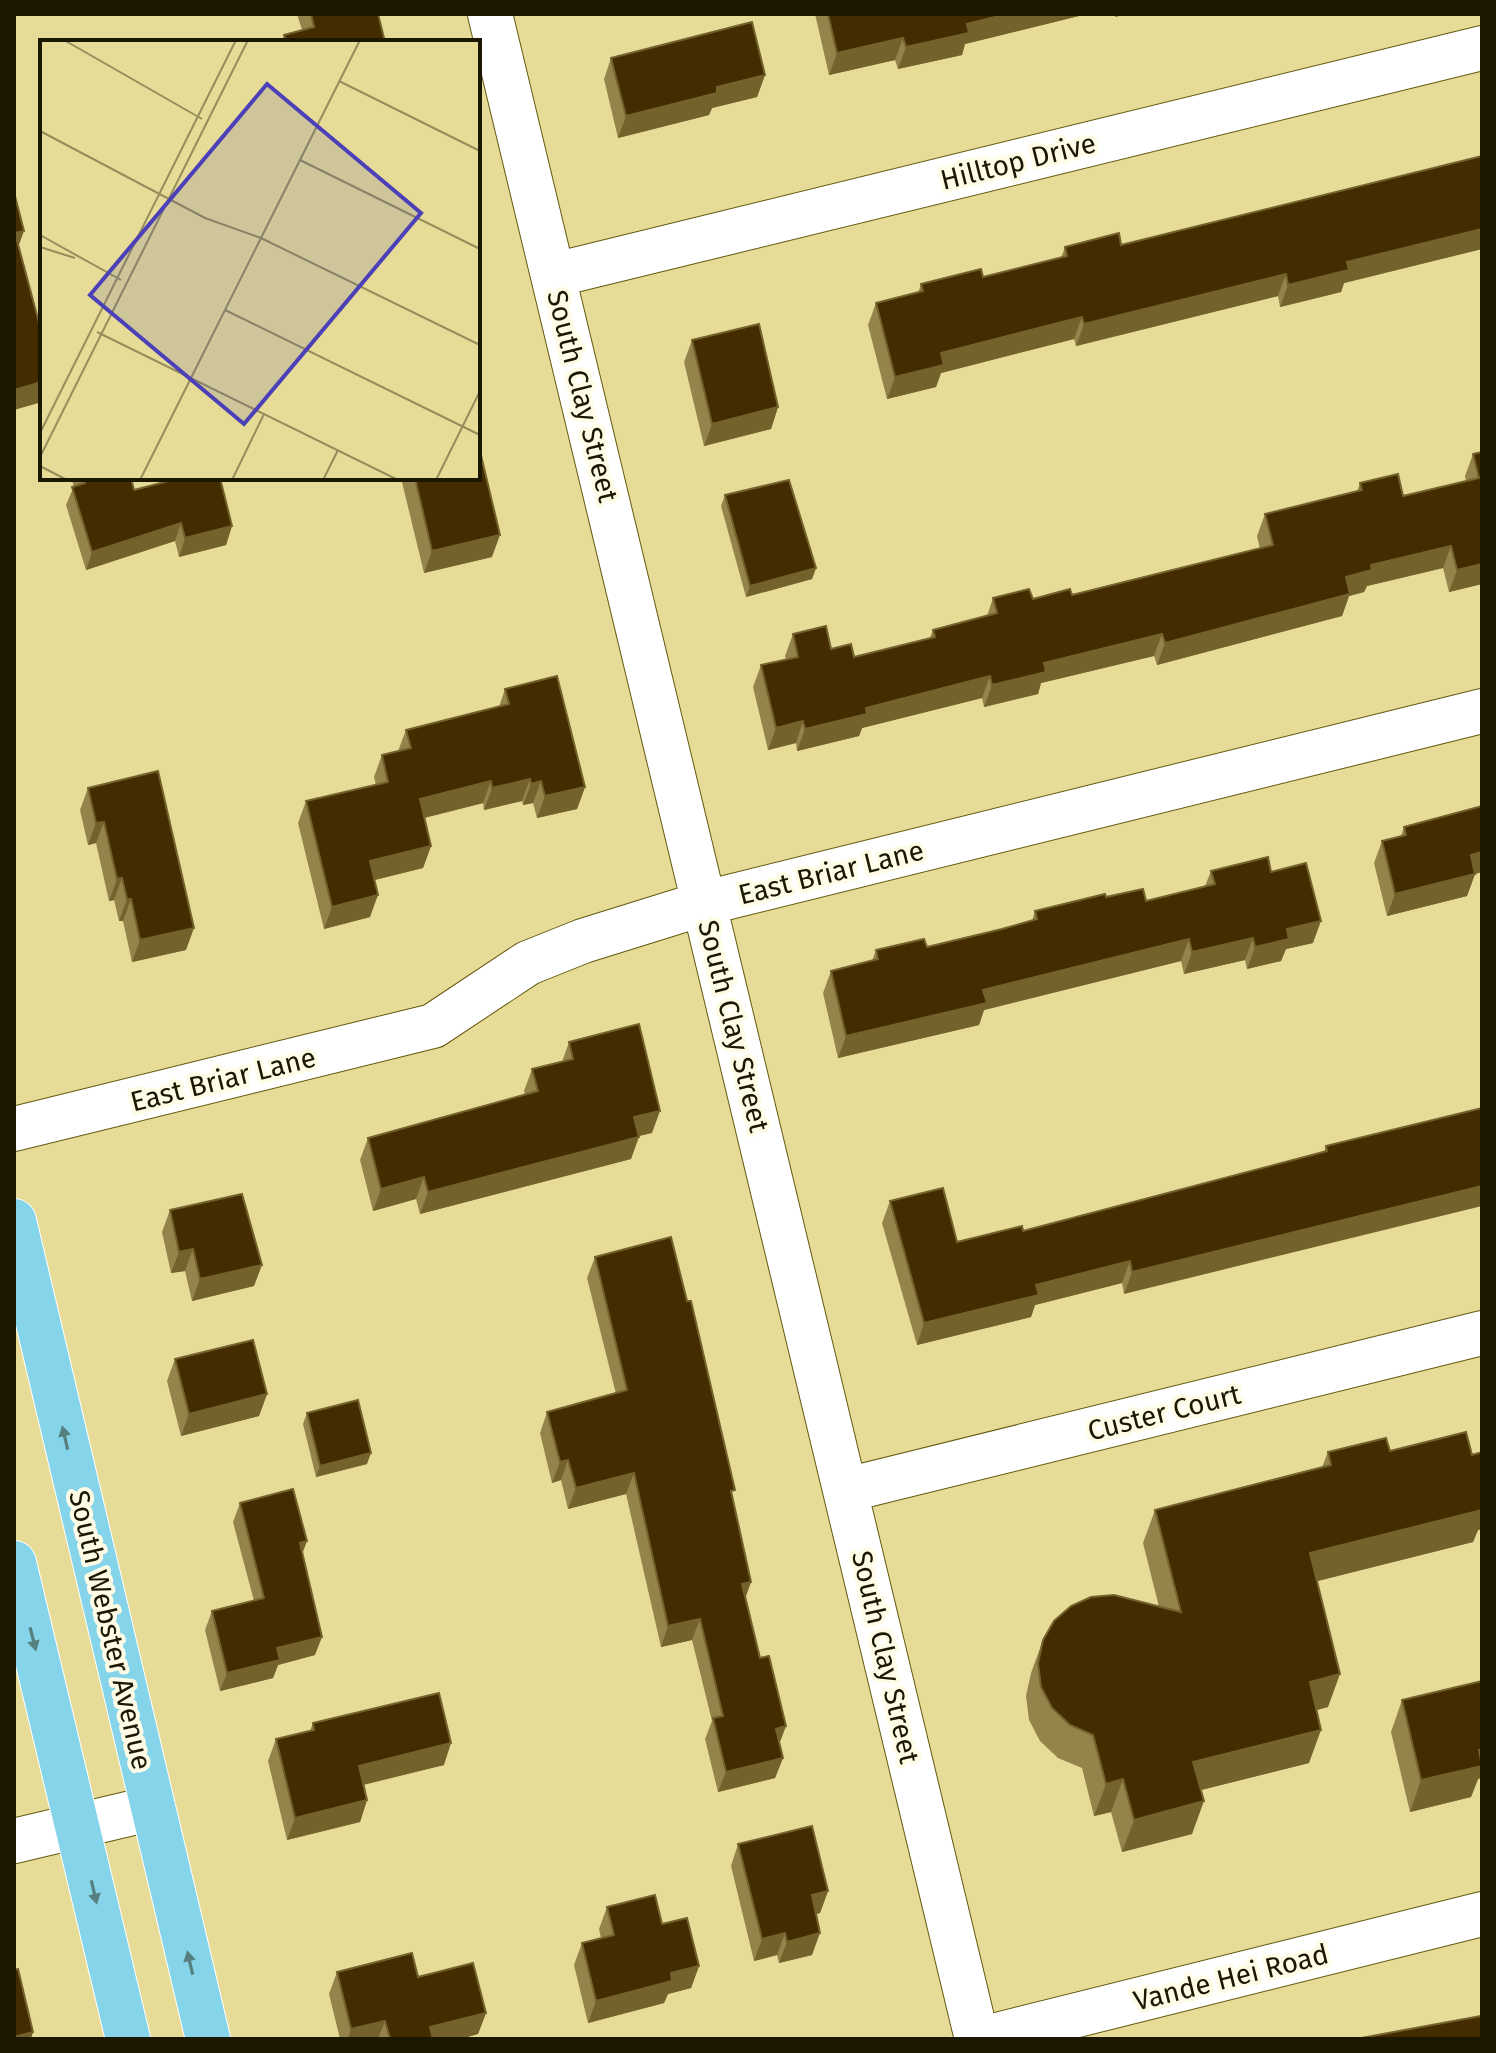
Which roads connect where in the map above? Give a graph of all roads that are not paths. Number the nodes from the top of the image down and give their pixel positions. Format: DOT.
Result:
graph roads {
  1 [pos="490,14"];
  2 [pos="1482,48"];
  3 [pos="554,275"];
  4 [pos="1482,711"];
  5 [pos="705,903"];
  6 [pos="14,1129"];
  7 [pos="14,1221"];
  8 [pos="1482,1333"];
  9 [pos="846,1490"];
  10 [pos="14,1563"];
  11 [pos="153,1808"];
  12 [pos="78,1825"];
  13 [pos="14,1841"];
  14 [pos="1482,1914"];
  15 [pos="128,2039"];
  16 [pos="208,2039"];
  17 [pos="979,2039"];
  1 -- 3 [label="street, South Clay Street"];
  2 -- 3 [label="street, Hilltop Drive"];
  3 -- 5 [label="street, South Clay Street"];
  4 -- 5 [label="street, East Briar Lane"];
  5 -- 6 [label="street, East Briar Lane"];
  5 -- 9 [label="street, South Clay Street"];
  11 -- 7 [label="main road, South Webster Avenue, one-way"];
  8 -- 9 [label="street, Custer Court"];
  9 -- 17 [label="street, South Clay Street"];
  10 -- 12 [label="main road, one-way"];
  11 -- 12 [label="street"];
  16 -- 11 [label="main road, South Webster Avenue, one-way"];
  12 -- 13 [label="street"];
  12 -- 15 [label="main road, one-way"];
  14 -- 17 [label="street, Vande Hei Road"];
}
